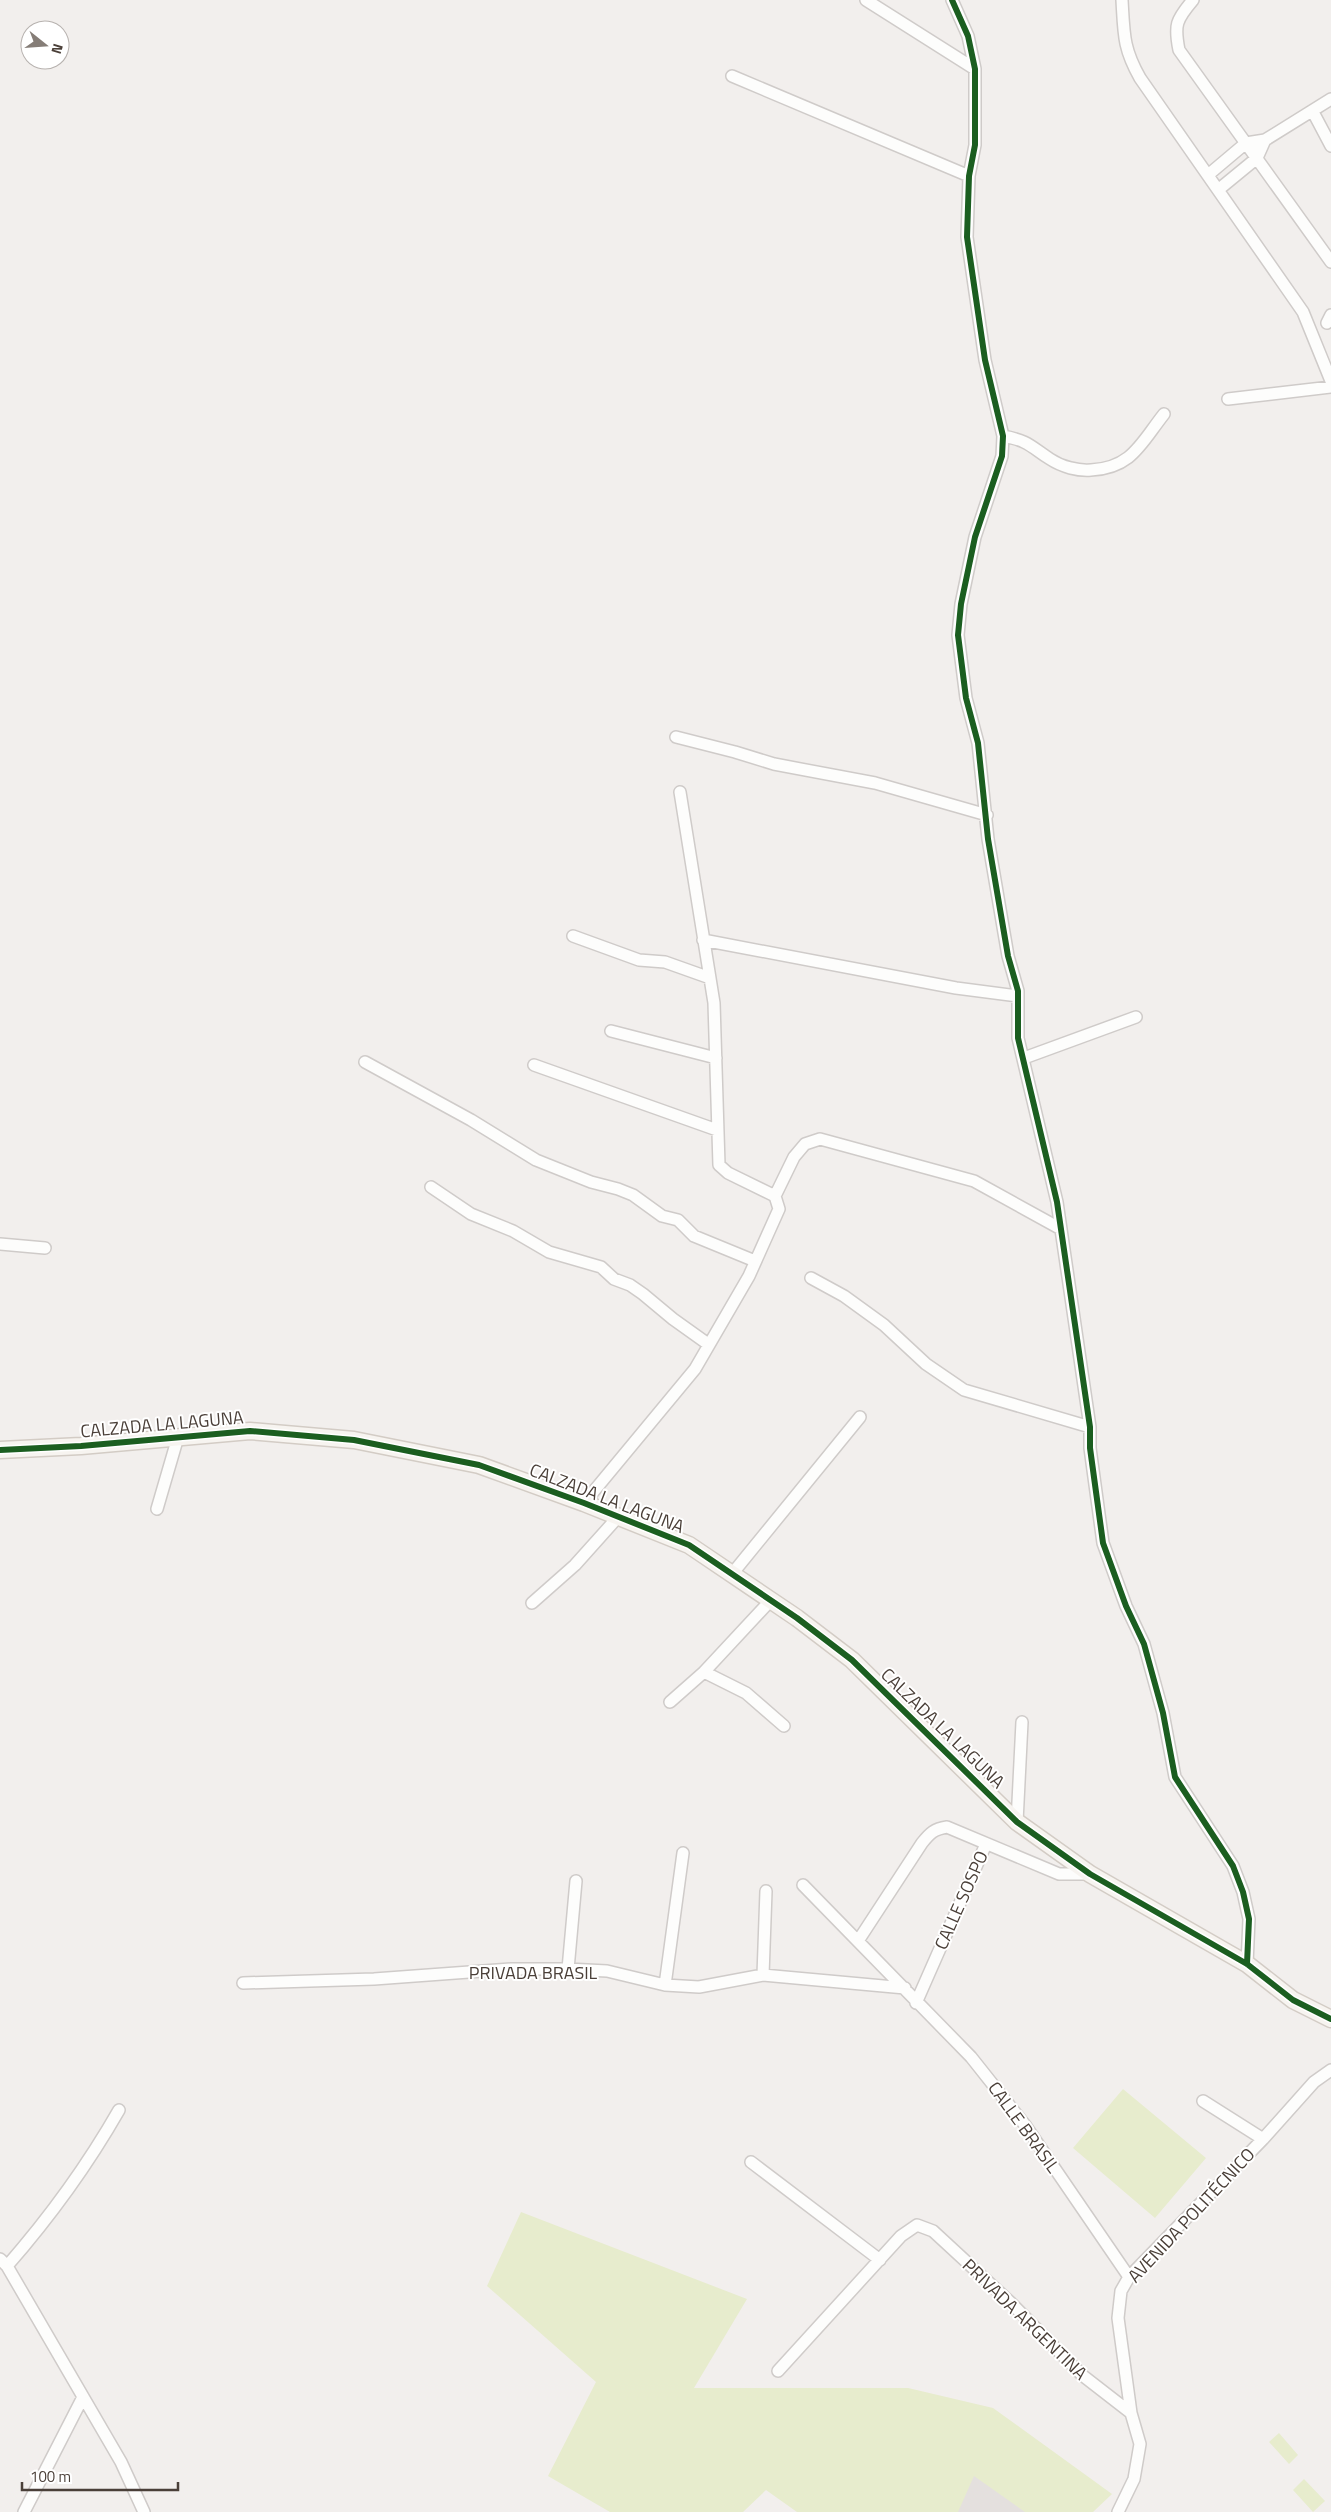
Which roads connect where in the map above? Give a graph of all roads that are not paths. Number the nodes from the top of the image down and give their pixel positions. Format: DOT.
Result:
graph roads {
  1 [pos="866,0"];
  2 [pos="952,0"];
  3 [pos="1122,0"];
  4 [pos="1193,0"];
  5 [pos="974,69"];
  6 [pos="732,76"];
  7 [pos="1331,99"];
  8 [pos="1313,112"];
  9 [pos="1265,140"];
  10 [pos="1246,143"];
  11 [pos="1331,146"];
  12 [pos="1257,158"];
  13 [pos="1208,175"];
  14 [pos="970,176"];
  15 [pos="1218,190"];
  16 [pos="1331,262"];
  17 [pos="1331,381"];
  18 [pos="1331,387"];
  19 [pos="1228,399"];
  20 [pos="1164,414"];
  21 [pos="1003,436"];
  22 [pos="676,737"];
  23 [pos="680,792"];
  24 [pos="987,815"];
  25 [pos="573,936"];
  26 [pos="703,940"];
  27 [pos="710,978"];
  28 [pos="1018,996"];
  29 [pos="1136,1018"];
  30 [pos="611,1031"];
  31 [pos="716,1058"];
  32 [pos="1024,1058"];
  33 [pos="365,1062"];
  34 [pos="534,1065"];
  35 [pos="717,1130"];
  36 [pos="431,1187"];
  37 [pos="775,1196"];
  38 [pos="1061,1229"];
  39 [pos="0,1244"];
  40 [pos="45,1248"];
  41 [pos="755,1261"];
  42 [pos="811,1278"];
  43 [pos="708,1344"];
  44 [pos="860,1417"];
  45 [pos="1090,1427"];
  46 [pos="178,1437"];
  47 [pos="0,1450"];
  48 [pos="584,1502"];
  49 [pos="157,1509"];
  50 [pos="618,1517"];
  51 [pos="732,1574"];
  52 [pos="770,1600"];
  53 [pos="532,1603"];
  54 [pos="704,1672"];
  55 [pos="670,1702"];
  56 [pos="1022,1722"];
  57 [pos="784,1726"];
  58 [pos="1017,1822"];
  59 [pos="986,1844"];
  60 [pos="683,1852"];
  61 [pos="1090,1874"];
  62 [pos="576,1881"];
  63 [pos="803,1886"];
  64 [pos="766,1891"];
  65 [pos="858,1941"];
  66 [pos="1247,1964"];
  67 [pos="568,1969"];
  68 [pos="763,1975"];
  69 [pos="243,1983"];
  70 [pos="665,1985"];
  71 [pos="905,1988"];
  72 [pos="916,2003"];
  73 [pos="1331,2019"];
  74 [pos="1331,2070"];
  75 [pos="1203,2101"];
  76 [pos="118,2110"];
  77 [pos="1263,2139"];
  78 [pos="750,2162"];
  79 [pos="880,2260"];
  80 [pos="3,2262"];
  81 [pos="1130,2277"];
  82 [pos="778,2371"];
  83 [pos="84,2397"];
  84 [pos="1131,2413"];
  85 [pos="24,2512"];
  86 [pos="144,2512"];
  87 [pos="1118,2512"];
  1 -- 5 [label="street"];
  2 -- 5 [label="street"];
  3 -- 13 [label="street"];
  4 -- 10 [label="street"];
  5 -- 14 [label="street"];
  6 -- 14 [label="street"];
  7 -- 8 [label="street"];
  8 -- 9 [label="street"];
  8 -- 11 [label="street"];
  9 -- 10 [label="street"];
  9 -- 12 [label="street"];
  10 -- 12 [label="street"];
  10 -- 13 [label="street"];
  12 -- 15 [label="street"];
  12 -- 16 [label="street"];
  13 -- 15 [label="street"];
  14 -- 21 [label="street"];
  15 -- 17 [label="street"];
  18 -- 19 [label="street"];
  20 -- 21 [label="street"];
  21 -- 24 [label="street"];
  22 -- 24 [label="street"];
  23 -- 26 [label="street"];
  24 -- 28 [label="street"];
  25 -- 27 [label="street"];
  26 -- 27 [label="street"];
  26 -- 28 [label="street"];
  27 -- 31 [label="street"];
  28 -- 32 [label="street"];
  29 -- 32 [label="street"];
  30 -- 31 [label="street"];
  31 -- 35 [label="street"];
  32 -- 38 [label="street"];
  33 -- 41 [label="street"];
  34 -- 35 [label="street"];
  35 -- 37 [label="street"];
  36 -- 43 [label="street"];
  37 -- 38 [label="street"];
  37 -- 41 [label="street"];
  38 -- 45 [label="street"];
  39 -- 40 [label="street"];
  41 -- 43 [label="street"];
  42 -- 45 [label="street"];
  43 -- 48 [label="street"];
  44 -- 51 [label="street"];
  45 -- 66 [label="street"];
  46 -- 47 [label="street, CALZADA LA LAGUNA"];
  46 -- 48 [label="street, CALZADA LA LAGUNA"];
  46 -- 49 [label="street"];
  48 -- 50 [label="street, CALZADA LA LAGUNA"];
  50 -- 51 [label="street, CALZADA LA LAGUNA"];
  50 -- 53 [label="street"];
  51 -- 52 [label="street, CALZADA LA LAGUNA"];
  52 -- 54 [label="street"];
  52 -- 58 [label="street, CALZADA LA LAGUNA"];
  54 -- 55 [label="street"];
  54 -- 57 [label="street"];
  56 -- 58 [label="street"];
  58 -- 61 [label="street, CALZADA LA LAGUNA"];
  59 -- 61 [label="street, CALLE SOSPO"];
  59 -- 65 [label="street"];
  59 -- 72 [label="street, CALLE SOSPO"];
  60 -- 70 [label="street"];
  61 -- 66 [label="street, CALZADA LA LAGUNA"];
  62 -- 67 [label="street"];
  63 -- 65 [label="street, CALLE BRASIL"];
  64 -- 68 [label="street"];
  65 -- 71 [label="street, CALLE BRASIL"];
  66 -- 73 [label="street, CALZADA LA LAGUNA"];
  67 -- 69 [label="street, PRIVADA BRASIL"];
  67 -- 70 [label="street, PRIVADA BRASIL"];
  68 -- 70 [label="street, PRIVADA BRASIL"];
  68 -- 71 [label="street, PRIVADA BRASIL"];
  71 -- 72 [label="street, CALLE BRASIL"];
  72 -- 81 [label="street, CALLE BRASIL"];
  74 -- 77 [label="street, AVENIDA POLITÉCNICO"];
  75 -- 77 [label="street"];
  76 -- 80 [label="street"];
  77 -- 81 [label="street, AVENIDA POLITÉCNICO"];
  78 -- 79 [label="street"];
  79 -- 82 [label="street"];
  79 -- 84 [label="street, PRIVADA ARGENTINA"];
  80 -- 83 [label="street"];
  81 -- 84 [label="street, AVENIDA POLITÉCNICO"];
  83 -- 85 [label="street"];
  83 -- 86 [label="street"];
  84 -- 87 [label="street, AVENIDA POLITÉCNICO"];
}
